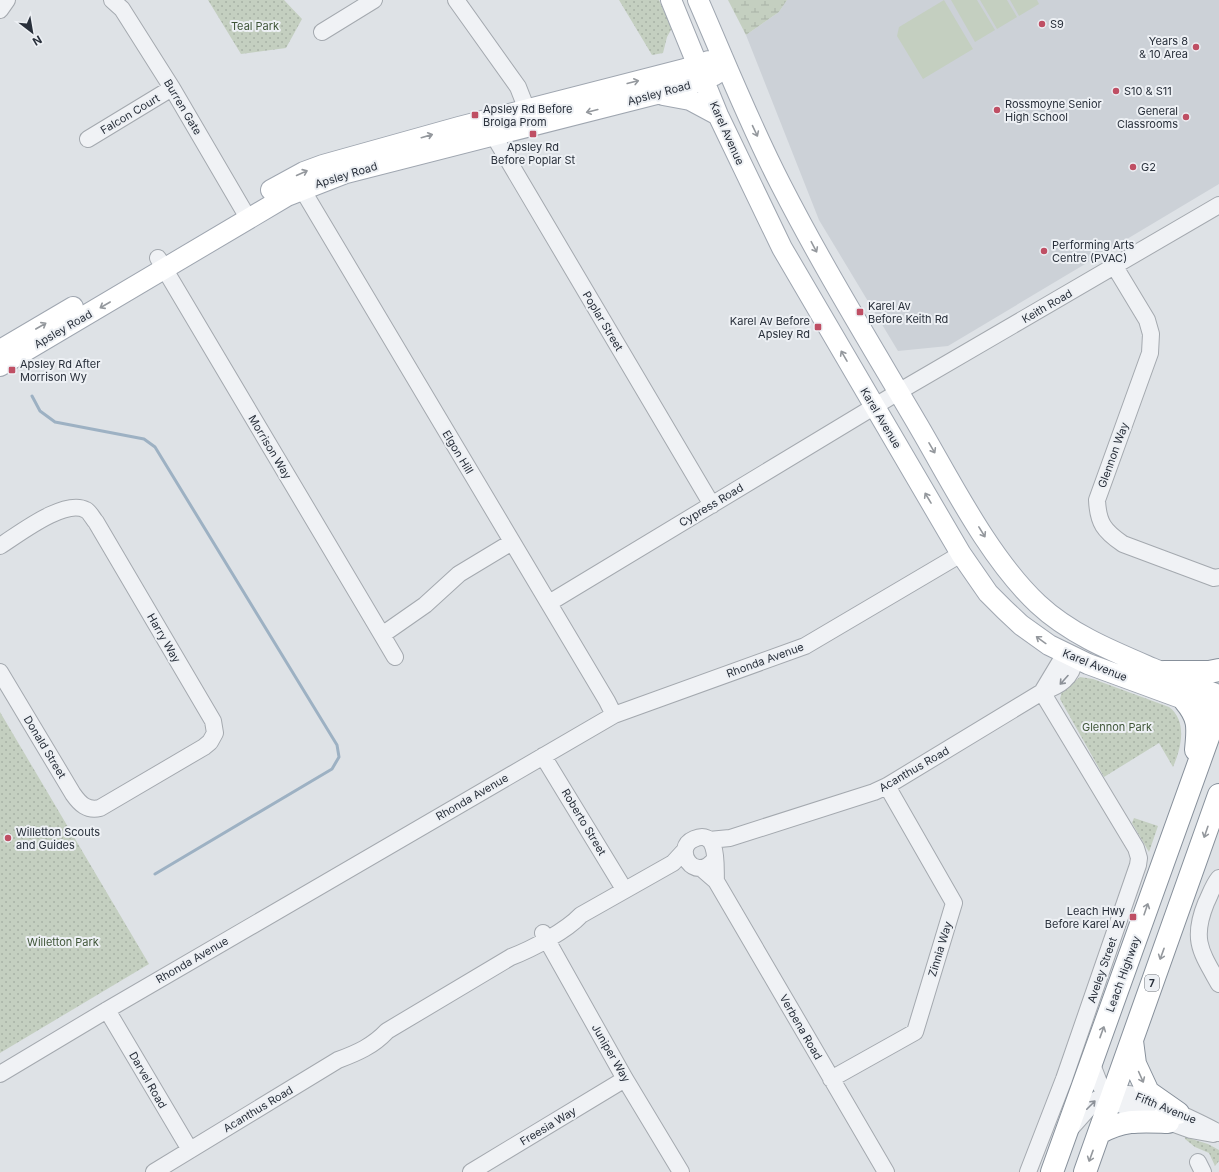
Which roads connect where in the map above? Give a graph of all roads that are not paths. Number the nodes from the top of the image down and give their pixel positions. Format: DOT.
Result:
graph roads {
  1 [pos="7,0"];
  2 [pos="112,0"];
  3 [pos="374,0"];
  4 [pos="456,0"];
  5 [pos="671,0"];
  6 [pos="698,0"];
  7 [pos="0,10"];
  8 [pos="322,32"];
  9 [pos="686,36"];
  10 [pos="725,63"];
  11 [pos="701,72"];
  12 [pos="664,74"];
  13 [pos="172,88"];
  14 [pos="653,95"];
  15 [pos="527,110"];
  16 [pos="718,115"];
  17 [pos="496,135"];
  18 [pos="88,139"];
  19 [pos="302,189"];
  20 [pos="1219,205"];
  21 [pos="245,213"];
  22 [pos="161,263"];
  23 [pos="1115,267"];
  24 [pos="0,350"];
  25 [pos="0,366"];
  26 [pos="898,392"];
  27 [pos="874,407"];
  28 [pos="712,505"];
  29 [pos="512,542"];
  30 [pos="0,546"];
  31 [pos="961,554"];
  32 [pos="1219,577"];
  33 [pos="549,603"];
  34 [pos="1067,626"];
  35 [pos="382,636"];
  36 [pos="1108,649"];
  37 [pos="395,657"];
  38 [pos="1075,659"];
  39 [pos="1219,670"];
  40 [pos="0,672"];
  41 [pos="1164,672"];
  42 [pos="1042,692"];
  43 [pos="1185,701"];
  44 [pos="1219,707"];
  45 [pos="614,715"];
  46 [pos="543,756"];
  47 [pos="1195,771"];
  48 [pos="887,786"];
  49 [pos="1219,795"];
  50 [pos="100,808"];
  51 [pos="698,856"];
  52 [pos="1219,878"];
  53 [pos="624,889"];
  54 [pos="544,936"];
  55 [pos="1219,984"];
  56 [pos="107,1010"];
  57 [pos="1132,1040"];
  58 [pos="1092,1062"];
  59 [pos="0,1074"];
  60 [pos="625,1079"];
  61 [pos="831,1080"];
  62 [pos="1110,1099"];
  63 [pos="1173,1118"];
  64 [pos="1099,1133"];
  65 [pos="1066,1134"];
  66 [pos="1219,1134"];
  67 [pos="184,1154"];
  68 [pos="154,1172"];
  69 [pos="166,1172"];
  70 [pos="471,1172"];
  71 [pos="681,1172"];
  72 [pos="886,1172"];
  73 [pos="1028,1172"];
  74 [pos="1052,1172"];
  75 [pos="1085,1172"];
  1 -- 7 [label="street"];
  2 -- 13 [label="street, Burren Gate"];
  3 -- 8 [label="street"];
  4 -- 15 [label="street"];
  5 -- 9 [label="main road, Karel Avenue"];
  6 -- 10 [label="main road, Karel Avenue"];
  9 -- 11 [label="main road, Karel Avenue"];
  9 -- 12 [label="main road"];
  10 -- 11 [label="main road, Apsley Road"];
  10 -- 26 [label="main road, Karel Avenue, one-way"];
  11 -- 12 [label="main road, Apsley Road"];
  11 -- 14 [label="main road, Apsley Road"];
  11 -- 16 [label="main road, Karel Avenue"];
  15 -- 12 [label="main road, Apsley Road, one-way"];
  13 -- 18 [label="street, Falcon Court"];
  13 -- 21 [label="street, Burren Gate"];
  14 -- 16 [label="main road"];
  14 -- 17 [label="main road, Apsley Road, one-way"];
  21 -- 15 [label="main road, Apsley Road, one-way"];
  27 -- 16 [label="main road, Karel Avenue, one-way"];
  17 -- 19 [label="main road, Apsley Road"];
  17 -- 28 [label="street, Poplar Street"];
  19 -- 21 [label="main road, Apsley Road"];
  19 -- 29 [label="street, Elgon Hill"];
  20 -- 23 [label="street, Keith Road"];
  21 -- 22 [label="main road, Apsley Road"];
  24 -- 22 [label="main road, Apsley Road, one-way"];
  22 -- 25 [label="main road, Apsley Road, one-way"];
  22 -- 35 [label="street, Morrison Way"];
  23 -- 26 [label="street, Keith Road"];
  23 -- 32 [label="street, Glennon Way"];
  26 -- 27 [label="street, Keith Road"];
  26 -- 34 [label="main road, Karel Avenue, one-way"];
  27 -- 28 [label="street, Cypress Road"];
  31 -- 27 [label="main road, Karel Avenue, one-way"];
  28 -- 33 [label="street, Cypress Road"];
  29 -- 33 [label="street, Elgon Hill"];
  29 -- 35 [label="street"];
  30 -- 50 [label="street, Harry Way"];
  38 -- 31 [label="main road, Karel Avenue, one-way"];
  31 -- 45 [label="street, Rhonda Avenue"];
  33 -- 45 [label="street, Elgon Hill"];
  34 -- 36 [label="main road, Karel Avenue"];
  34 -- 38 [label="main road"];
  35 -- 37 [label="street, Morrison Way"];
  36 -- 38 [label="main road"];
  36 -- 41 [label="main road, Karel Avenue"];
  38 -- 42 [label="street, Acanthus Road"];
  38 -- 43 [label="main road, Karel Avenue"];
  39 -- 41 [label="highway"];
  40 -- 50 [label="street, Donald Street"];
  41 -- 44 [label="main road, Karel Avenue"];
  42 -- 48 [label="street, Acanthus Road"];
  42 -- 73 [label="street, Aveley Street"];
  43 -- 44 [label="main road, Karel Avenue"];
  43 -- 47 [label="highway"];
  44 -- 47 [label="highway, Leach Highway"];
  45 -- 46 [label="street, Rhonda Avenue"];
  46 -- 53 [label="street, Roberto Street"];
  46 -- 56 [label="street, Rhonda Avenue"];
  58 -- 47 [label="highway, Leach Highway, one-way"];
  48 -- 51 [label="street, Acanthus Road"];
  48 -- 61 [label="street, Zinnia Way"];
  49 -- 57 [label="highway, 7, one-way"];
  51 -- 53 [label="street, Acanthus Road"];
  51 -- 61 [label="street, Verbena Road"];
  52 -- 55 [label="street"];
  53 -- 54 [label="street, Acanthus Road"];
  54 -- 60 [label="street, Juniper Way"];
  54 -- 67 [label="street, Acanthus Road"];
  56 -- 59 [label="street, Rhonda Avenue"];
  56 -- 67 [label="street, Darvel Road"];
  57 -- 62 [label="highway, 7"];
  57 -- 63 [label="highway, one-way"];
  58 -- 62 [label="street"];
  58 -- 65 [label="highway, Leach Highway"];
  60 -- 70 [label="street, Freesia Way"];
  60 -- 71 [label="street, Juniper Way"];
  61 -- 72 [label="street, Verbena Road"];
  62 -- 63 [label="street, Fifth Avenue"];
  62 -- 64 [label="highway, 7"];
  65 -- 62 [label="street, one-way"];
  63 -- 64 [label="highway"];
  63 -- 66 [label="street, Fifth Avenue"];
  64 -- 75 [label="highway, 7, one-way"];
  65 -- 74 [label="highway, Leach Highway"];
  67 -- 68 [label="street, Acanthus Road"];
  67 -- 69 [label="street, Acanthus Road"];
}
